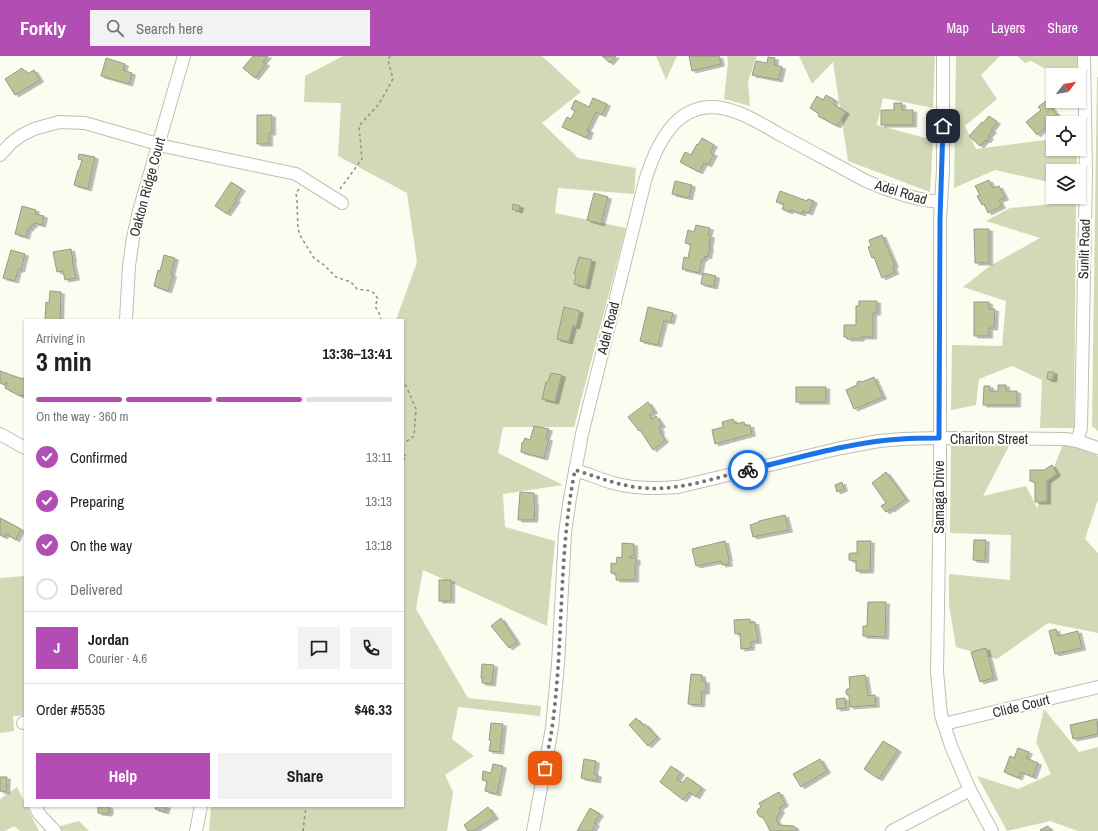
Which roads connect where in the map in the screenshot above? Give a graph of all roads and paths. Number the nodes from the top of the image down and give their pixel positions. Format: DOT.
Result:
graph roads {
  1 [pos="184,56"];
  2 [pos="390,56"];
  3 [pos="943,56"];
  4 [pos="1084,56"];
  5 [pos="158,144"];
  6 [pos="0,155"];
  7 [pos="306,180"];
  8 [pos="338,201"];
  9 [pos="941,202"];
  10 [pos="126,319"];
  11 [pos="381,319"];
  12 [pos="404,381"];
  13 [pos="0,434"];
  14 [pos="939,438"];
  15 [pos="1077,441"];
  16 [pos="404,443"];
  17 [pos="24,447"];
  18 [pos="1098,448"];
  19 [pos="575,470"];
  20 [pos="1098,687"];
  21 [pos="944,724"];
  22 [pos="970,790"];
  23 [pos="35,807"];
  24 [pos="201,807"];
  25 [pos="306,807"];
  26 [pos="55,831"];
  27 [pos="196,831"];
  28 [pos="303,831"];
  29 [pos="533,831"];
  30 [pos="892,831"];
  31 [pos="992,831"];
  1 -- 5 [label="street, Oakton Ridge Court"];
  2 -- 8 [label="path"];
  3 -- 9 [label="street, Samaga Drive"];
  4 -- 15 [label="street, Sunlit Road"];
  5 -- 6 [label="street"];
  5 -- 7 [label="street"];
  5 -- 10 [label="street, Oakton Ridge Court"];
  7 -- 8 [label="street"];
  7 -- 11 [label="path"];
  9 -- 14 [label="street, Samaga Drive"];
  9 -- 19 [label="street, Adel Road"];
  12 -- 16 [label="path"];
  13 -- 17 [label="street"];
  14 -- 15 [label="street, Chariton Street"];
  14 -- 19 [label="street, Chariton Street"];
  14 -- 21 [label="street, Samaga Drive"];
  15 -- 18 [label="street, Chariton Street"];
  19 -- 29 [label="street, Adel Road"];
  20 -- 21 [label="street, Clide Court"];
  21 -- 22 [label="street, Samaga Drive"];
  22 -- 30 [label="street"];
  22 -- 31 [label="street, Samaga Drive"];
  23 -- 26 [label="street"];
  24 -- 27 [label="street"];
  25 -- 28 [label="path"];
}
